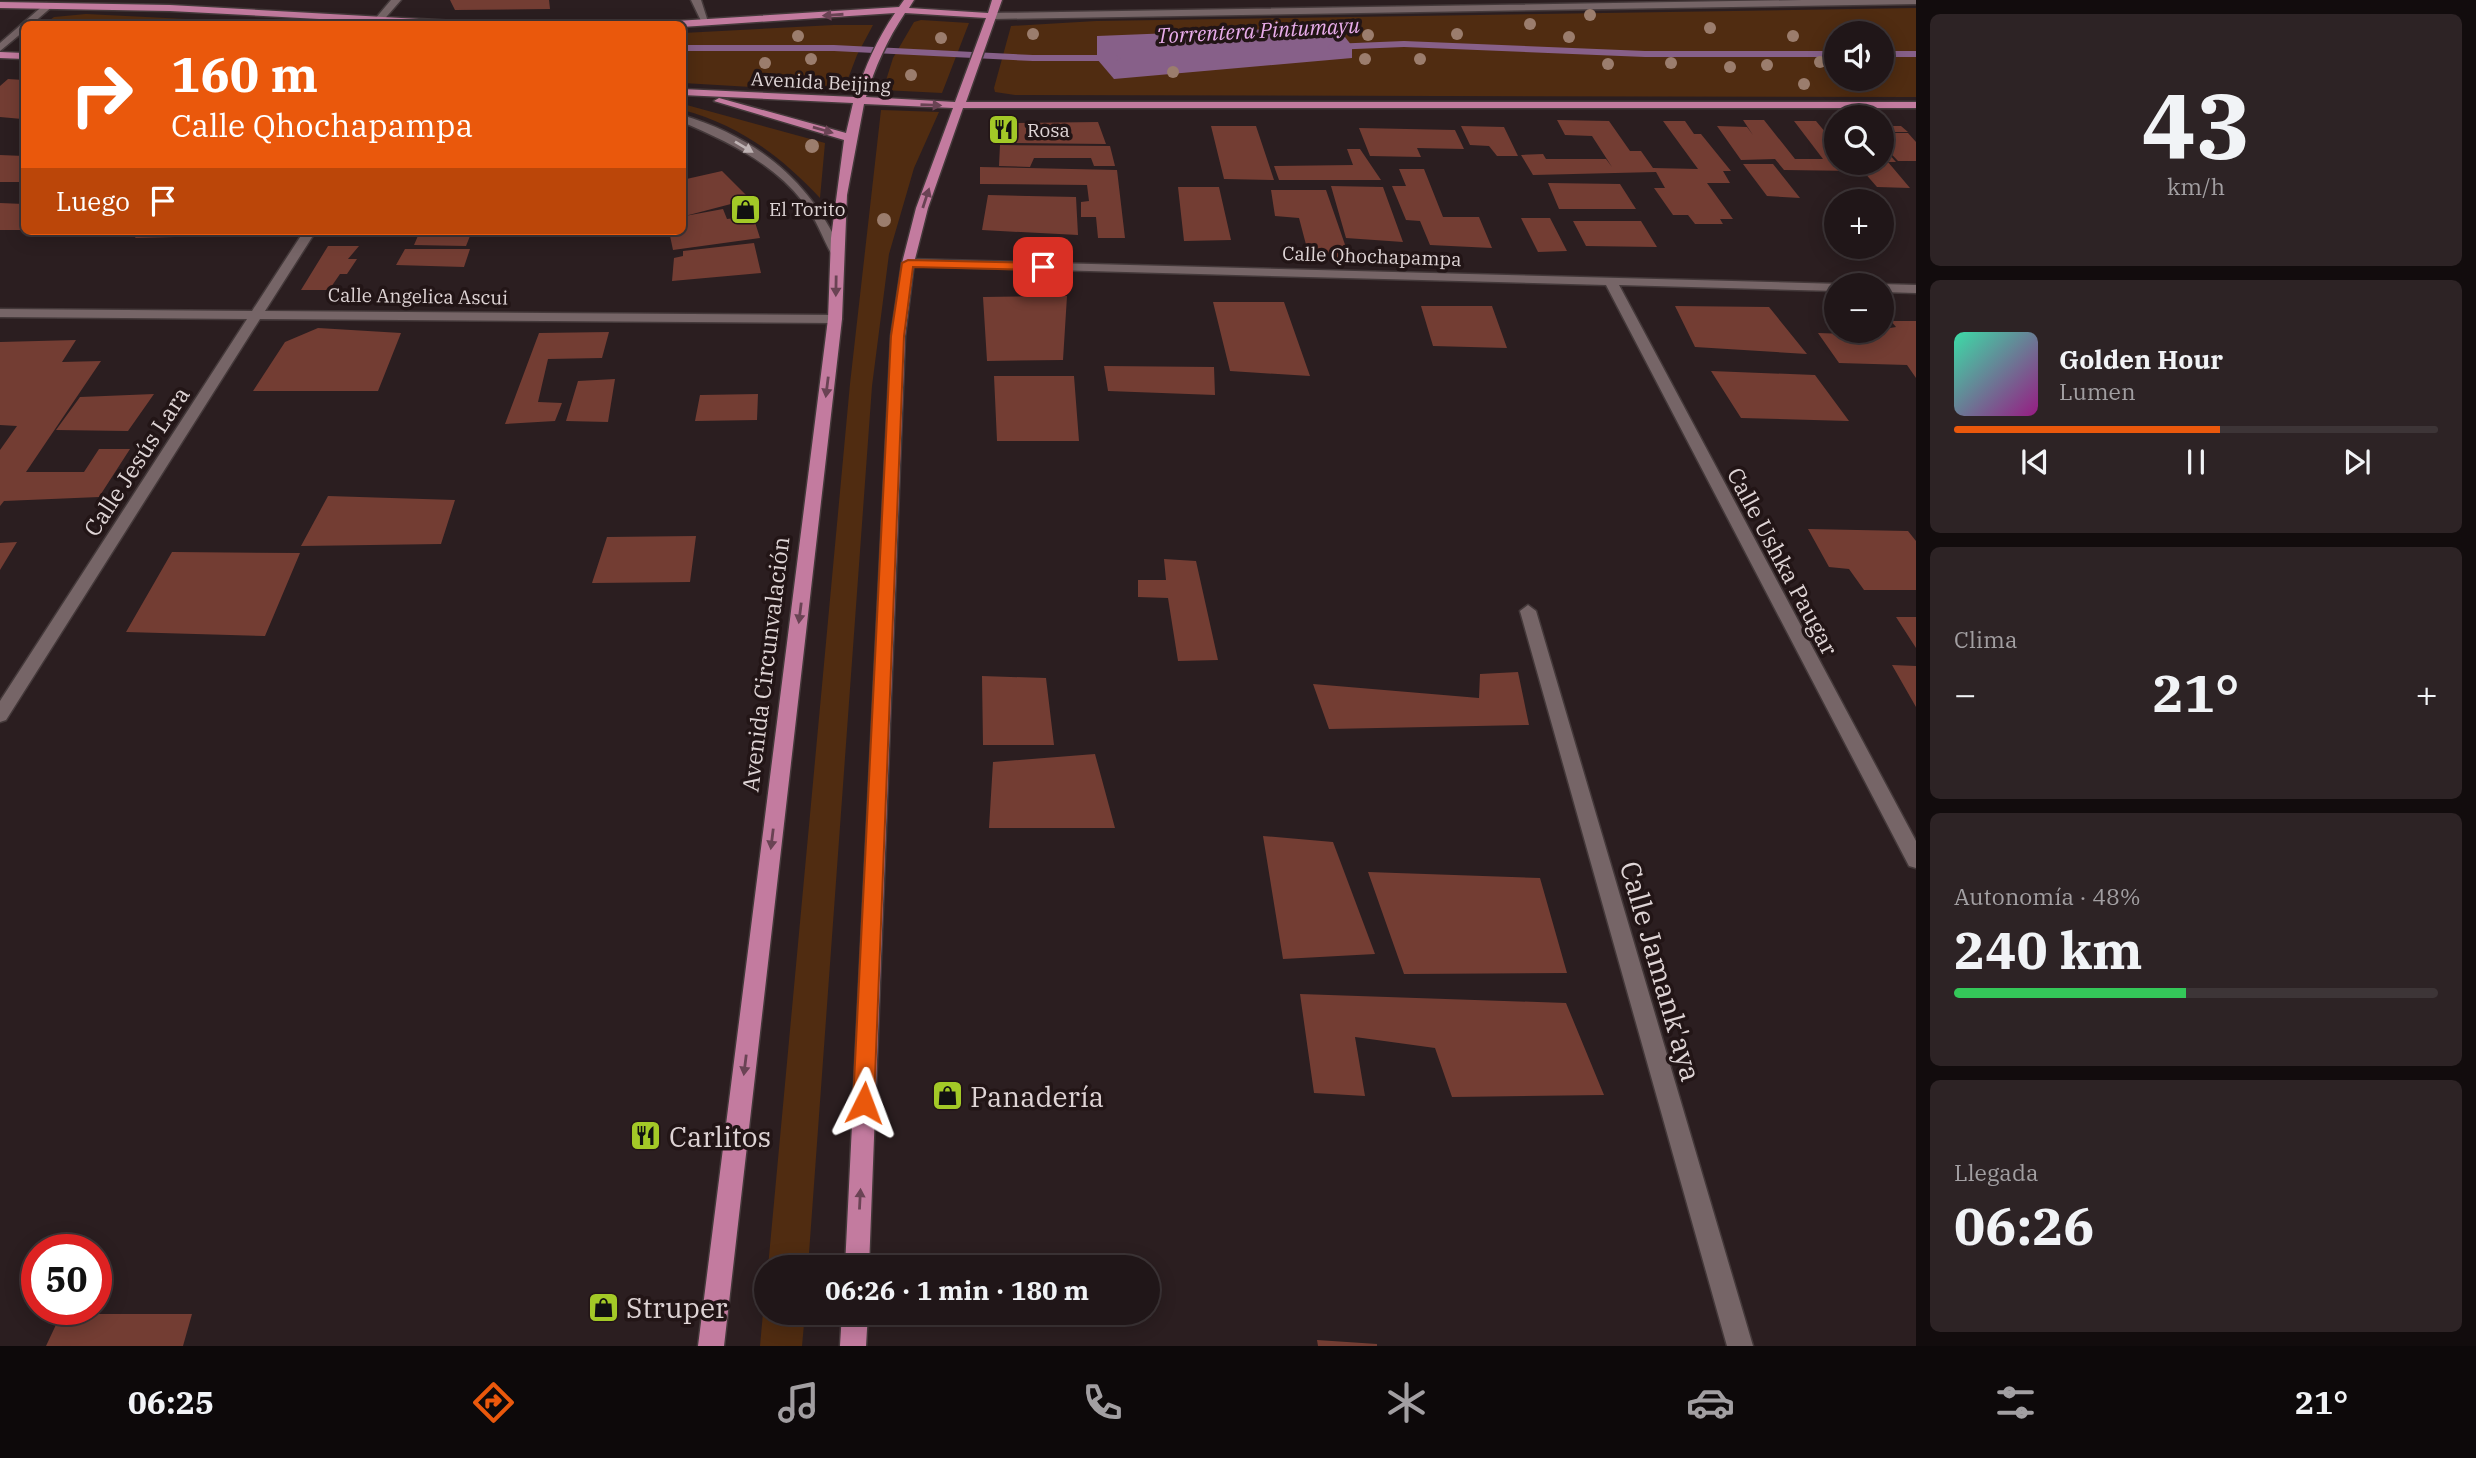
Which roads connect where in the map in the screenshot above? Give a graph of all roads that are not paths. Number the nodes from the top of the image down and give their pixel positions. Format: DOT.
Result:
graph roads {
  1 [pos="396,0"];
  2 [pos="696,0"];
  3 [pos="909,0"];
  4 [pos="997,0"];
  5 [pos="1916,1"];
  6 [pos="1472,3"];
  7 [pos="0,5"];
  8 [pos="49,5"];
  9 [pos="901,10"];
  10 [pos="993,16"];
  11 [pos="378,20"];
  12 [pos="31,21"];
  13 [pos="398,21"];
  14 [pos="706,23"];
  15 [pos="686,24"];
  16 [pos="21,29"];
  17 [pos="0,48"];
  18 [pos="0,55"];
  19 [pos="21,56"];
  20 [pos="686,92"];
  21 [pos="686,92"];
  22 [pos="857,102"];
  23 [pos="1916,105"];
  24 [pos="957,106"];
  25 [pos="686,120"];
  26 [pos="850,138"];
  27 [pos="307,235"];
  28 [pos="836,253"];
  29 [pos="908,263"];
  30 [pos="1611,282"];
  31 [pos="1824,287"];
  32 [pos="1894,288"];
  33 [pos="1916,289"];
  34 [pos="0,313"];
  35 [pos="257,314"];
  36 [pos="835,320"];
  37 [pos="1528,611"];
  38 [pos="0,715"];
  39 [pos="1916,860"];
  40 [pos="858,1255"];
  41 [pos="854,1325"];
  42 [pos="711,1346"];
  43 [pos="853,1346"];
  44 [pos="1740,1346"];
  1 -- 11 [label="street"];
  2 -- 14 [label="street"];
  3 -- 9 [label="main road, Avenida Circunvalación"];
  4 -- 10 [label="main road"];
  5 -- 6 [label="street"];
  6 -- 10 [label="street"];
  7 -- 8 [label="main road"];
  8 -- 11 [label="main road"];
  8 -- 12 [label="street"];
  9 -- 10 [label="main road"];
  9 -- 14 [label="main road, one-way"];
  9 -- 22 [label="main road, Avenida Circunvalación"];
  10 -- 24 [label="main road"];
  11 -- 13 [label="main road"];
  14 -- 15 [label="main road"];
  16 -- 17 [label="street"];
  18 -- 19 [label="main road"];
  20 -- 22 [label="main road, Avenida Beijing"];
  21 -- 26 [label="main road, one-way"];
  22 -- 24 [label="main road, Avenida Beijing, one-way"];
  22 -- 26 [label="main road, Avenida Circunvalación"];
  23 -- 24 [label="main road, Avenida Beijing"];
  29 -- 24 [label="main road, one-way"];
  25 -- 28 [label="street, one-way"];
  26 -- 28 [label="main road, Avenida Circunvalación"];
  27 -- 35 [label="street, Calle Jesús Lara"];
  28 -- 36 [label="main road, Avenida Circunvalación, one-way"];
  29 -- 30 [label="street, Calle Qhochapampa"];
  40 -- 29 [label="main road, one-way"];
  30 -- 31 [label="street, Calle Qhochapampa"];
  30 -- 39 [label="street, Calle Ushka Paugar"];
  32 -- 33 [label="street"];
  34 -- 35 [label="street, Calle Angelica Ascui"];
  35 -- 36 [label="street, Calle Angelica Ascui"];
  35 -- 38 [label="street, Calle Jesús Lara"];
  36 -- 42 [label="main road, Avenida Circunvalación, one-way"];
  37 -- 44 [label="street, Calle Jamank'aya"];
  41 -- 43 [label="main road"];
}
